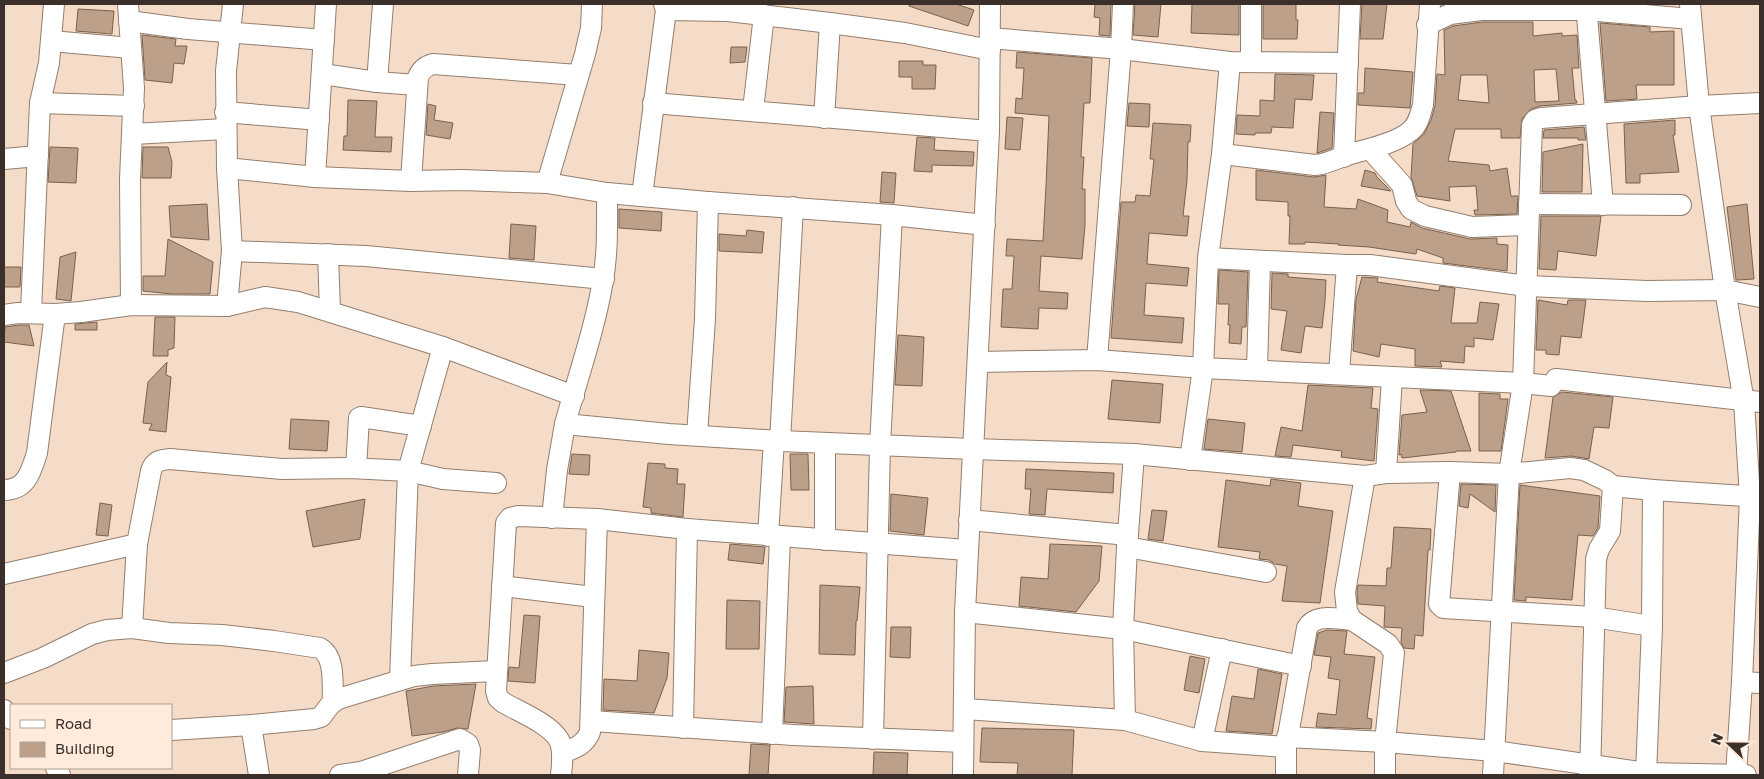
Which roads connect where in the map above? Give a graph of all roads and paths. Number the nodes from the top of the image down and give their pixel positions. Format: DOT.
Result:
graph roads {
  1 [pos="54,4"];
  2 [pos="233,4"];
  3 [pos="326,4"];
  4 [pos="383,4"];
  5 [pos="592,4"];
  6 [pos="990,4"];
  7 [pos="1123,4"];
  8 [pos="1251,4"];
  9 [pos="1350,4"];
  10 [pos="1430,4"];
  11 [pos="665,7"];
  12 [pos="728,7"];
  13 [pos="1586,7"];
  14 [pos="129,12"];
  15 [pos="1690,12"];
  16 [pos="764,15"];
  17 [pos="830,23"];
  18 [pos="1427,25"];
  19 [pos="230,32"];
  20 [pos="324,40"];
  21 [pos="51,41"];
  22 [pos="990,44"];
  23 [pos="131,48"];
  24 [pos="1121,49"];
  25 [pos="1230,62"];
  26 [pos="1251,62"];
  27 [pos="1348,63"];
  28 [pos="322,74"];
  29 [pos="578,75"];
  30 [pos="377,82"];
  31 [pos="417,85"];
  32 [pos="40,103"];
  33 [pos="653,103"];
  34 [pos="1760,103"];
  35 [pos="134,106"];
  36 [pos="1699,106"];
  37 [pos="753,110"];
  38 [pos="1594,113"];
  39 [pos="824,118"];
  40 [pos="226,120"];
  41 [pos="319,120"];
  42 [pos="989,130"];
  43 [pos="132,134"];
  44 [pos="1370,149"];
  45 [pos="1222,154"];
  46 [pos="38,156"];
  47 [pos="1344,156"];
  48 [pos="4,159"];
  49 [pos="227,168"];
  50 [pos="315,177"];
  51 [pos="411,181"];
  52 [pos="547,183"];
  53 [pos="608,193"];
  54 [pos="642,196"];
  55 [pos="708,202"];
  56 [pos="1529,204"];
  57 [pos="1603,205"];
  58 [pos="1681,206"];
  59 [pos="793,207"];
  60 [pos="892,215"];
  61 [pos="985,225"];
  62 [pos="1528,225"];
  63 [pos="232,251"];
  64 [pos="328,254"];
  65 [pos="1208,258"];
  66 [pos="1260,261"];
  67 [pos="1347,265"];
  68 [pos="604,279"];
  69 [pos="1527,286"];
  70 [pos="1725,290"];
  71 [pos="1760,297"];
  72 [pos="131,305"];
  73 [pos="227,306"];
  74 [pos="330,311"];
  75 [pos="31,312"];
  76 [pos="55,314"];
  77 [pos="4,316"];
  78 [pos="443,346"];
  79 [pos="1097,360"];
  80 [pos="978,362"];
  81 [pos="1203,368"];
  82 [pos="1258,370"];
  83 [pos="1339,373"];
  84 [pos="1392,376"];
  85 [pos="1523,383"];
  86 [pos="574,396"];
  87 [pos="1752,402"];
  88 [pos="565,424"];
  89 [pos="421,426"];
  90 [pos="697,436"];
  91 [pos="777,440"];
  92 [pos="825,443"];
  93 [pos="880,446"];
  94 [pos="972,449"];
  95 [pos="1134,454"];
  96 [pos="1190,460"];
  97 [pos="356,468"];
  98 [pos="408,471"];
  99 [pos="1450,472"];
  100 [pos="1386,473"];
  101 [pos="1510,474"];
  102 [pos="1365,476"];
  103 [pos="496,483"];
  104 [pos="1613,486"];
  105 [pos="4,490"];
  106 [pos="1654,490"];
  107 [pos="1755,497"];
  108 [pos="552,518"];
  109 [pos="597,519"];
  110 [pos="969,520"];
  111 [pos="687,529"];
  112 [pos="774,536"];
  113 [pos="824,540"];
  114 [pos="1128,541"];
  115 [pos="879,543"];
  116 [pos="137,544"];
  117 [pos="967,550"];
  118 [pos="1266,572"];
  119 [pos="4,574"];
  120 [pos="502,586"];
  121 [pos="1753,593"];
  122 [pos="593,596"];
  123 [pos="965,612"];
  124 [pos="1502,612"];
  125 [pos="1593,617"];
  126 [pos="1352,620"];
  127 [pos="1652,626"];
  128 [pos="132,628"];
  129 [pos="1123,629"];
  130 [pos="1222,649"];
  131 [pos="1301,666"];
  132 [pos="496,671"];
  133 [pos="4,673"];
  134 [pos="400,680"];
  135 [pos="1751,682"];
  136 [pos="333,702"];
  137 [pos="965,709"];
  138 [pos="1125,720"];
  139 [pos="592,721"];
  140 [pos="252,725"];
  141 [pos="683,728"];
  142 [pos="172,730"];
  143 [pos="772,734"];
  144 [pos="873,739"];
  145 [pos="1202,741"];
  146 [pos="963,742"];
  147 [pos="1287,742"];
  148 [pos="1385,742"];
  149 [pos="1495,751"];
  150 [pos="562,753"];
  151 [pos="1590,770"];
  152 [pos="361,774"];
  153 [pos="1646,774"];
  154 [pos="259,775"];
  155 [pos="340,775"];
  156 [pos="468,775"];
  157 [pos="561,775"];
  158 [pos="963,775"];
  159 [pos="1286,775"];
  160 [pos="1385,775"];
  161 [pos="1492,775"];
  162 [pos="1739,775"];
  1 -- 21 [label="street"];
  2 -- 19 [label="street"];
  3 -- 20 [label="street"];
  4 -- 30 [label="street"];
  5 -- 29 [label="street"];
  6 -- 22 [label="street"];
  7 -- 24 [label="street"];
  8 -- 26 [label="street"];
  9 -- 27 [label="street"];
  10 -- 18 [label="street"];
  11 -- 12 [label="street"];
  11 -- 33 [label="street"];
  12 -- 16 [label="street"];
  13 -- 15 [label="street"];
  13 -- 18 [label="street"];
  13 -- 38 [label="street"];
  14 -- 19 [label="street"];
  14 -- 23 [label="street"];
  15 -- 36 [label="street"];
  16 -- 17 [label="street"];
  16 -- 37 [label="street"];
  17 -- 22 [label="street"];
  17 -- 39 [label="street"];
  18 -- 44 [label="street"];
  19 -- 20 [label="street"];
  19 -- 40 [label="street"];
  20 -- 28 [label="street"];
  21 -- 23 [label="street"];
  21 -- 32 [label="street"];
  22 -- 24 [label="street"];
  22 -- 42 [label="street"];
  23 -- 35 [label="street"];
  24 -- 25 [label="street"];
  24 -- 79 [label="street"];
  25 -- 26 [label="street"];
  25 -- 45 [label="street"];
  26 -- 27 [label="street"];
  27 -- 47 [label="street"];
  28 -- 30 [label="street"];
  28 -- 41 [label="street"];
  29 -- 31 [label="street"];
  29 -- 52 [label="street"];
  30 -- 31 [label="street"];
  31 -- 51 [label="street"];
  32 -- 35 [label="street"];
  32 -- 46 [label="street"];
  33 -- 37 [label="street"];
  33 -- 54 [label="street"];
  34 -- 36 [label="street"];
  35 -- 43 [label="street"];
  36 -- 38 [label="street"];
  36 -- 70 [label="street"];
  37 -- 39 [label="street"];
  38 -- 56 [label="street"];
  38 -- 57 [label="street"];
  39 -- 42 [label="street"];
  40 -- 41 [label="street"];
  40 -- 43 [label="street"];
  40 -- 49 [label="street"];
  41 -- 50 [label="street"];
  42 -- 61 [label="street"];
  43 -- 72 [label="street"];
  44 -- 47 [label="street"];
  44 -- 62 [label="street"];
  45 -- 47 [label="street"];
  45 -- 65 [label="street"];
  46 -- 48 [label="street"];
  46 -- 75 [label="street"];
  49 -- 50 [label="street"];
  49 -- 63 [label="street"];
  50 -- 51 [label="street"];
  51 -- 52 [label="street"];
  52 -- 53 [label="street"];
  53 -- 54 [label="street"];
  53 -- 68 [label="street"];
  54 -- 55 [label="street"];
  55 -- 59 [label="street"];
  55 -- 90 [label="street"];
  56 -- 57 [label="street"];
  56 -- 62 [label="street"];
  57 -- 58 [label="street"];
  59 -- 60 [label="street"];
  59 -- 91 [label="street"];
  60 -- 61 [label="street"];
  60 -- 93 [label="street"];
  61 -- 80 [label="street"];
  62 -- 69 [label="street"];
  63 -- 64 [label="street"];
  63 -- 73 [label="street"];
  64 -- 68 [label="street"];
  64 -- 74 [label="street"];
  65 -- 66 [label="street"];
  65 -- 81 [label="street"];
  66 -- 67 [label="street"];
  66 -- 82 [label="street"];
  67 -- 69 [label="street"];
  67 -- 83 [label="street"];
  68 -- 86 [label="street"];
  69 -- 70 [label="street"];
  69 -- 85 [label="street"];
  70 -- 71 [label="street"];
  70 -- 87 [label="street"];
  72 -- 73 [label="street"];
  72 -- 76 [label="street"];
  73 -- 74 [label="street"];
  74 -- 78 [label="street"];
  75 -- 76 [label="street"];
  75 -- 77 [label="street"];
  76 -- 105 [label="street"];
  78 -- 86 [label="street"];
  78 -- 89 [label="street"];
  79 -- 80 [label="street"];
  79 -- 81 [label="street"];
  80 -- 94 [label="street"];
  81 -- 82 [label="street"];
  81 -- 96 [label="street"];
  82 -- 83 [label="street"];
  83 -- 84 [label="street"];
  84 -- 85 [label="street"];
  84 -- 100 [label="street"];
  85 -- 87 [label="street"];
  85 -- 101 [label="street"];
  86 -- 88 [label="street"];
  87 -- 107 [label="street"];
  88 -- 90 [label="street"];
  88 -- 108 [label="street"];
  89 -- 97 [label="street"];
  89 -- 98 [label="street"];
  90 -- 91 [label="street"];
  91 -- 92 [label="street"];
  91 -- 112 [label="street"];
  92 -- 93 [label="street"];
  92 -- 113 [label="street"];
  93 -- 94 [label="street"];
  93 -- 115 [label="street"];
  94 -- 95 [label="street"];
  94 -- 110 [label="street"];
  95 -- 96 [label="street"];
  95 -- 114 [label="street"];
  96 -- 102 [label="street"];
  97 -- 98 [label="street"];
  97 -- 116 [label="street"];
  98 -- 103 [label="street"];
  98 -- 134 [label="street"];
  99 -- 100 [label="street"];
  99 -- 101 [label="street"];
  99 -- 124 [label="street"];
  100 -- 102 [label="street"];
  101 -- 104 [label="street"];
  101 -- 124 [label="street"];
  102 -- 126 [label="street"];
  104 -- 106 [label="street"];
  104 -- 125 [label="street"];
  106 -- 107 [label="street"];
  106 -- 127 [label="street"];
  107 -- 121 [label="street"];
  108 -- 109 [label="street"];
  108 -- 120 [label="street"];
  109 -- 111 [label="street"];
  109 -- 122 [label="street"];
  110 -- 114 [label="street"];
  110 -- 117 [label="street"];
  111 -- 112 [label="street"];
  111 -- 141 [label="street"];
  112 -- 113 [label="street"];
  112 -- 143 [label="street"];
  113 -- 115 [label="street"];
  114 -- 118 [label="street"];
  114 -- 129 [label="street"];
  115 -- 117 [label="street"];
  115 -- 144 [label="street"];
  116 -- 119 [label="street"];
  116 -- 128 [label="street"];
  117 -- 123 [label="street"];
  120 -- 122 [label="street"];
  120 -- 132 [label="street"];
  121 -- 135 [label="street"];
  122 -- 139 [label="street"];
  123 -- 129 [label="street"];
  123 -- 137 [label="street"];
  124 -- 125 [label="street"];
  124 -- 149 [label="street"];
  125 -- 127 [label="street"];
  125 -- 151 [label="street"];
  126 -- 131 [label="street"];
  126 -- 148 [label="street"];
  127 -- 153 [label="street"];
  128 -- 133 [label="street"];
  128 -- 136 [label="street"];
  129 -- 130 [label="street"];
  129 -- 138 [label="street"];
  130 -- 131 [label="street"];
  130 -- 145 [label="street"];
  131 -- 147 [label="street"];
  132 -- 134 [label="street"];
  132 -- 150 [label="street"];
  134 -- 136 [label="street"];
  135 -- 162 [label="street"];
  136 -- 140 [label="street"];
  137 -- 138 [label="street"];
  137 -- 146 [label="street"];
  138 -- 145 [label="street"];
  139 -- 141 [label="street"];
  139 -- 150 [label="street"];
  140 -- 142 [label="street"];
  140 -- 154 [label="street"];
  141 -- 143 [label="street"];
  143 -- 144 [label="street"];
  144 -- 146 [label="street"];
  145 -- 147 [label="street"];
  146 -- 158 [label="street"];
  147 -- 148 [label="street"];
  147 -- 159 [label="street"];
  148 -- 149 [label="street"];
  148 -- 160 [label="street"];
  149 -- 151 [label="street"];
  149 -- 161 [label="street"];
  150 -- 157 [label="street"];
  151 -- 153 [label="street"];
  152 -- 155 [label="street"];
  152 -- 156 [label="street"];
  153 -- 162 [label="street"];
}
